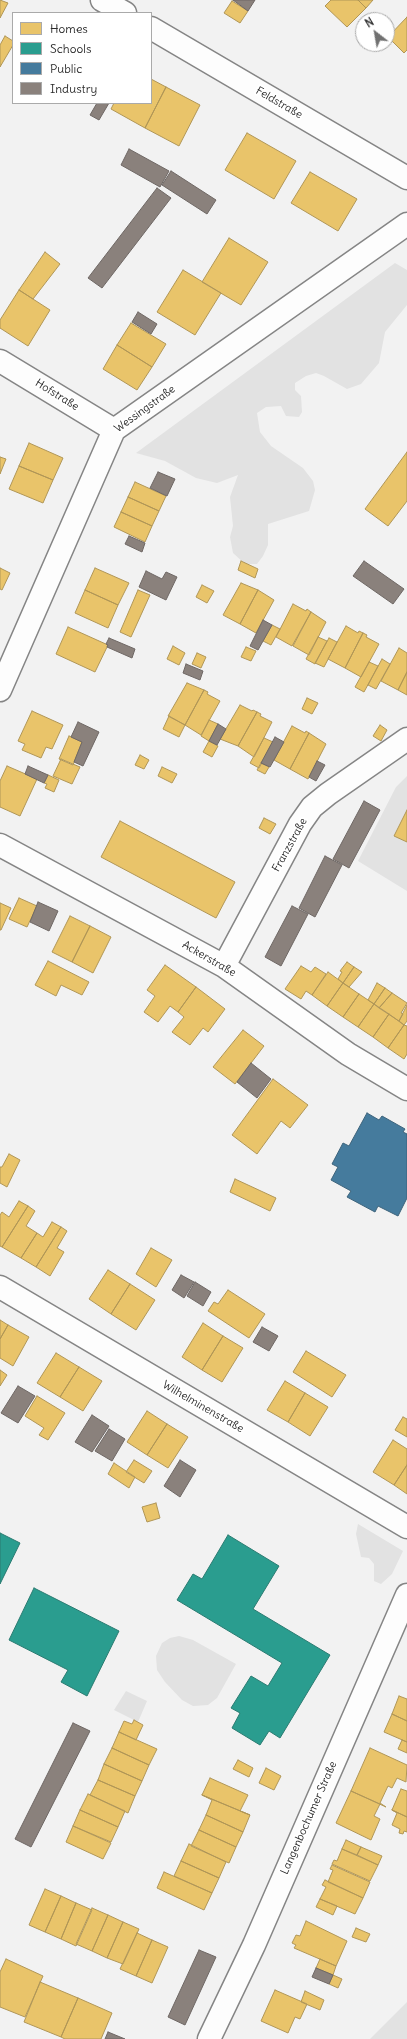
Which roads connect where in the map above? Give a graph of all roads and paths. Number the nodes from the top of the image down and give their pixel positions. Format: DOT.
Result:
graph roads {
  1 [pos="102,0"];
  2 [pos="123,12"];
  3 [pos="152,29"];
  4 [pos="407,178"];
  5 [pos="407,224"];
  6 [pos="0,361"];
  7 [pos="114,430"];
  8 [pos="0,690"];
  9 [pos="407,739"];
  10 [pos="0,845"];
  11 [pos="224,966"];
  12 [pos="407,1089"];
  13 [pos="0,1287"];
  14 [pos="407,1527"];
  15 [pos="407,1595"];
  16 [pos="210,2039"];
  1 -- 2 [label="street"];
  3 -- 4 [label="street, Feldstraße"];
  5 -- 7 [label="street, Wessingstraße"];
  6 -- 7 [label="street, Hofstraße"];
  7 -- 8 [label="street, Wessingstraße"];
  9 -- 11 [label="street, Franzstraße"];
  10 -- 11 [label="street, Ackerstraße"];
  11 -- 12 [label="street, Ackerstraße"];
  13 -- 14 [label="street, Wilhelminenstraße"];
  15 -- 16 [label="street, Langenbochumer Straße"];
}
